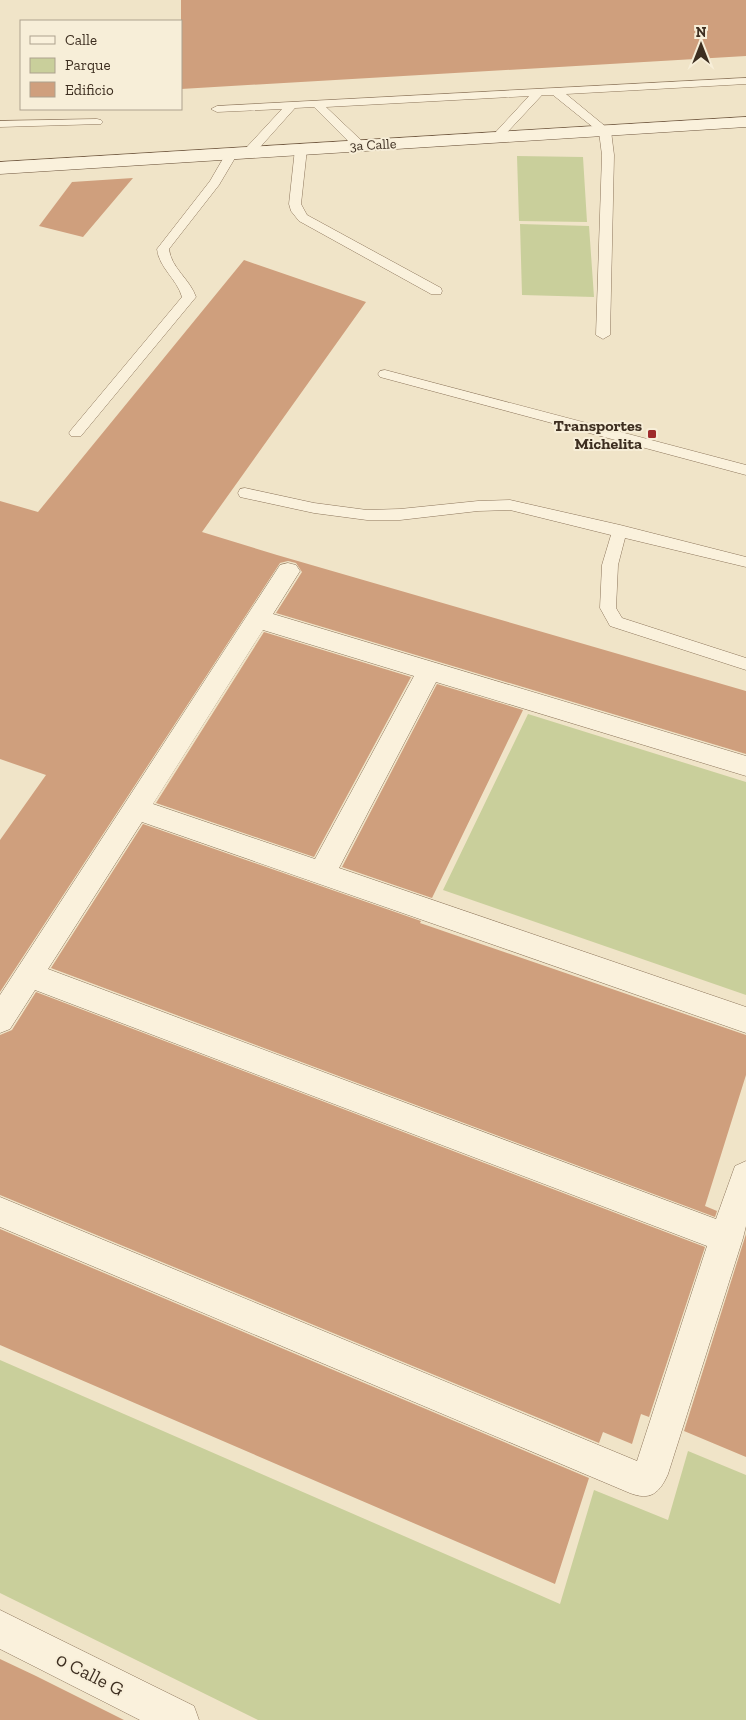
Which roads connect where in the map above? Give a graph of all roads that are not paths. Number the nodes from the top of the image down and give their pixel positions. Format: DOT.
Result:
graph roads {
  1 [pos="746,81"];
  2 [pos="555,91"];
  3 [pos="539,92"];
  4 [pos="317,104"];
  5 [pos="292,105"];
  6 [pos="216,109"];
  7 [pos="745,121"];
  8 [pos="97,122"];
  9 [pos="0,124"];
  10 [pos="605,131"];
  11 [pos="497,137"];
  12 [pos="360,146"];
  13 [pos="301,149"];
  14 [pos="240,153"];
  15 [pos="0,168"];
  16 [pos="436,291"];
  17 [pos="603,335"];
  18 [pos="385,374"];
  19 [pos="76,433"];
  20 [pos="746,470"];
  21 [pos="245,493"];
  22 [pos="620,530"];
  23 [pos="746,562"];
  24 [pos="288,571"];
  25 [pos="258,619"];
  26 [pos="746,664"];
  27 [pos="430,670"];
  28 [pos="746,766"];
  29 [pos="136,809"];
  30 [pos="322,873"];
  31 [pos="30,975"];
  32 [pos="0,1020"];
  33 [pos="746,1020"];
  34 [pos="746,1176"];
  35 [pos="0,1212"];
  36 [pos="727,1238"];
  37 [pos="0,1629"];
  38 [pos="180,1720"];
  1 -- 2 [label="lane"];
  2 -- 3 [label="lane"];
  2 -- 10 [label="lane"];
  3 -- 4 [label="lane"];
  3 -- 11 [label="lane"];
  4 -- 5 [label="lane"];
  4 -- 12 [label="lane"];
  5 -- 6 [label="lane"];
  5 -- 14 [label="lane"];
  7 -- 10 [label="street, 3a Calle"];
  8 -- 9 [label="lane"];
  10 -- 11 [label="street, 3a Calle"];
  10 -- 17 [label="lane"];
  11 -- 12 [label="street, 3a Calle"];
  12 -- 13 [label="street, 3a Calle"];
  13 -- 14 [label="street, 3a Calle"];
  13 -- 16 [label="lane"];
  14 -- 15 [label="street, 3a Calle"];
  14 -- 19 [label="lane"];
  18 -- 20 [label="lane"];
  21 -- 22 [label="lane"];
  22 -- 23 [label="lane"];
  22 -- 26 [label="lane"];
  24 -- 25 [label="street"];
  25 -- 27 [label="street"];
  25 -- 29 [label="street"];
  27 -- 28 [label="street"];
  27 -- 30 [label="street"];
  29 -- 30 [label="street"];
  29 -- 31 [label="street"];
  30 -- 33 [label="street"];
  31 -- 32 [label="street"];
  31 -- 36 [label="street"];
  34 -- 36 [label="street"];
  35 -- 36 [label="street"];
  37 -- 38 [label="street, 0 Calle G"];
}
